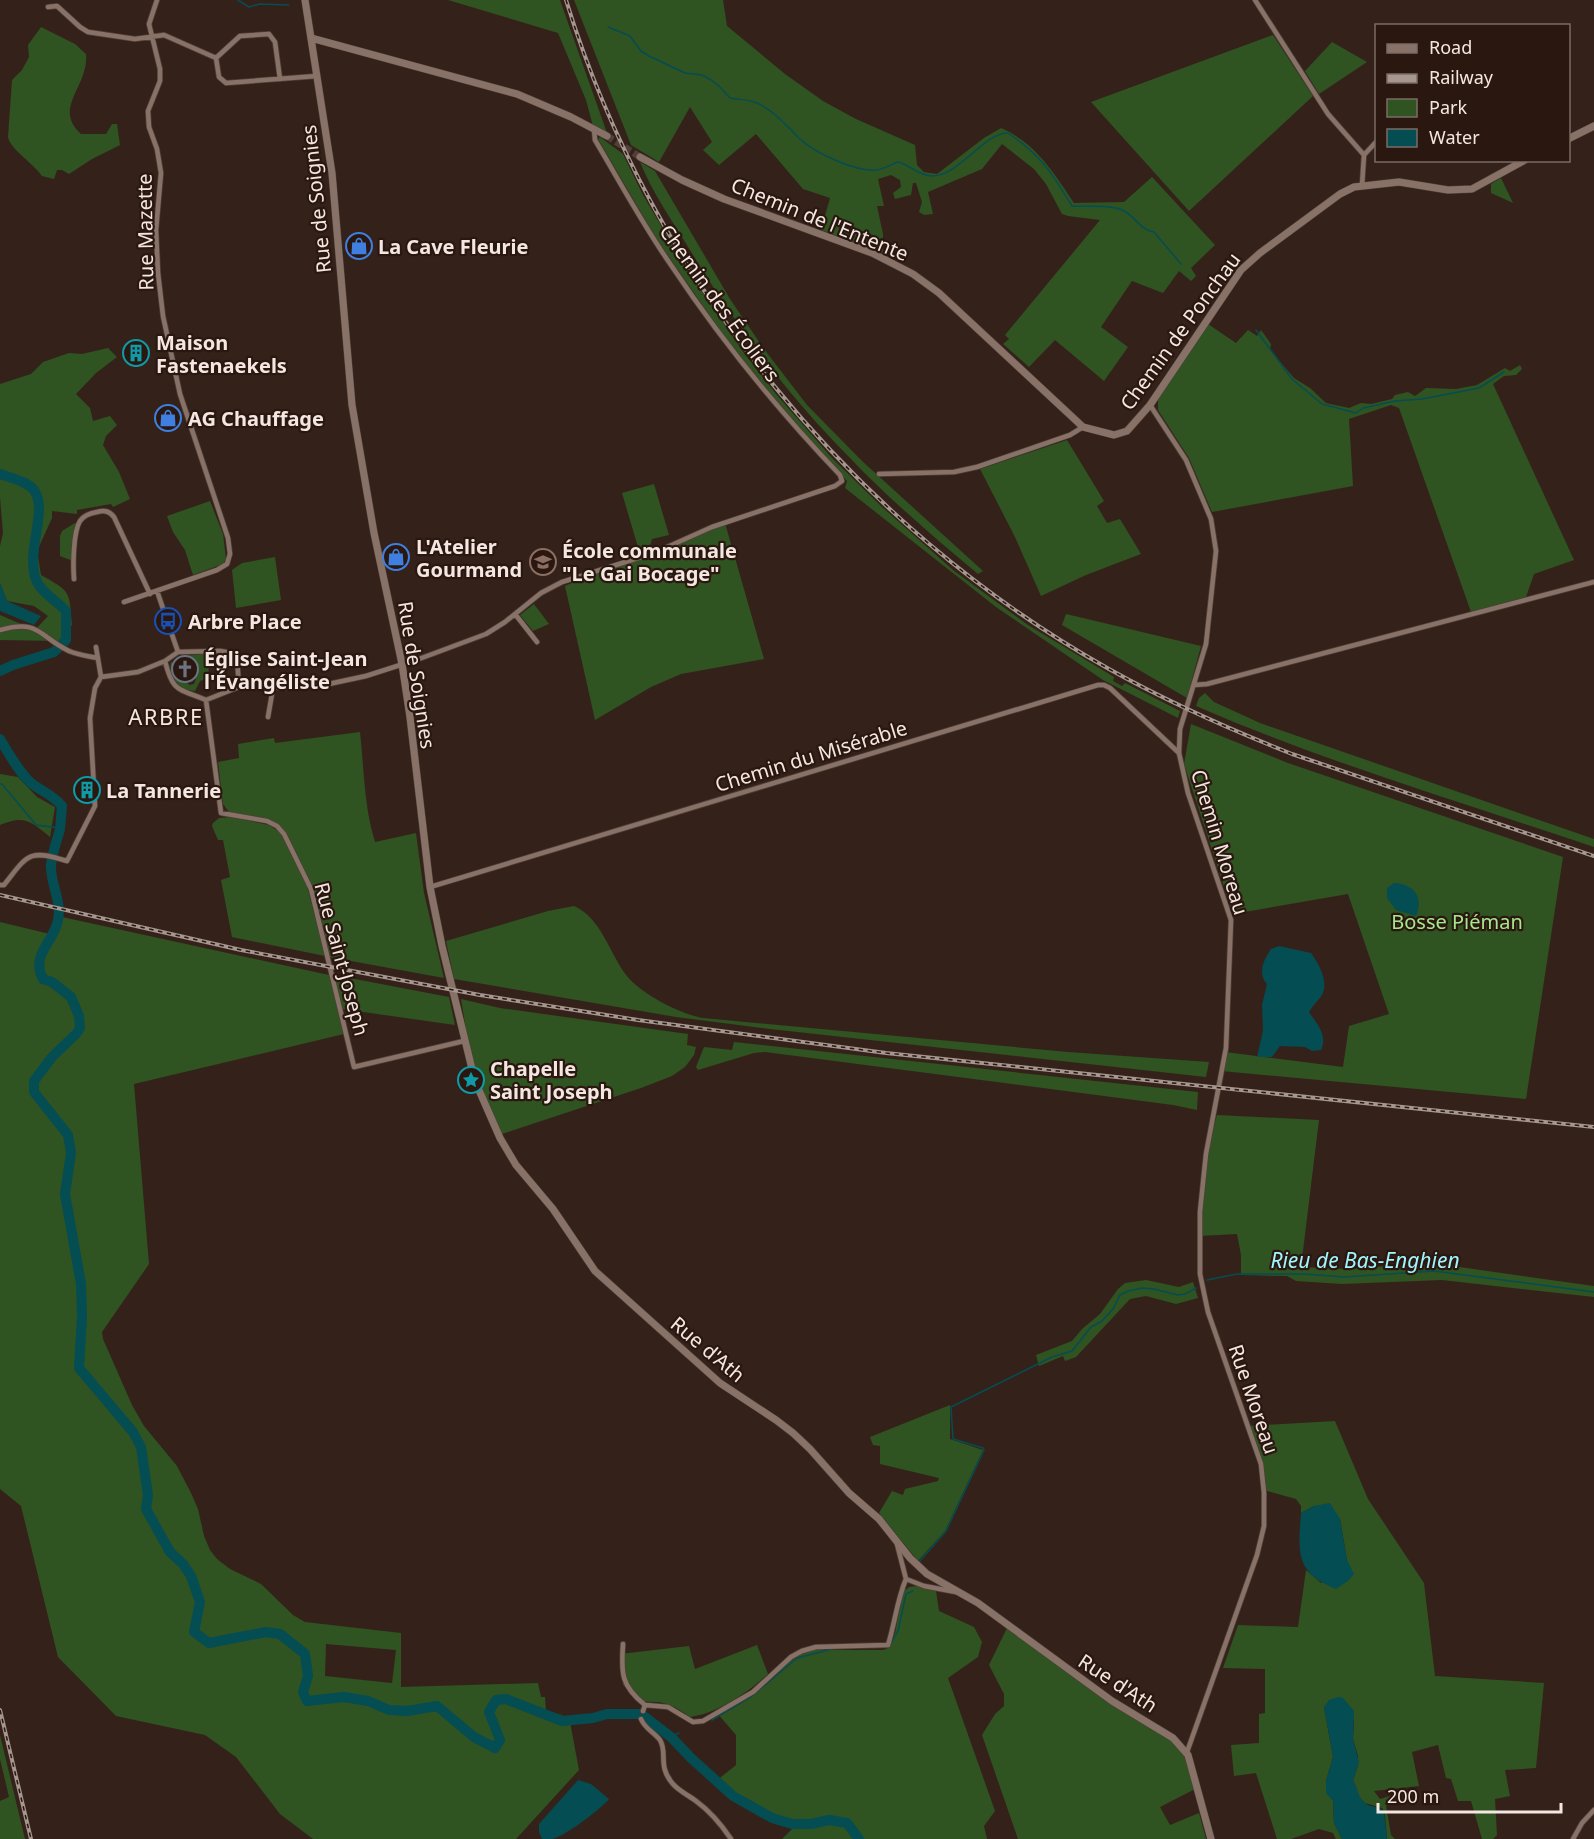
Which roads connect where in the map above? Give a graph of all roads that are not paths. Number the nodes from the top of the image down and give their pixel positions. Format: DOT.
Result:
graph roads {
  1 [pos="157,0"];
  2 [pos="306,0"];
  3 [pos="1255,0"];
  4 [pos="48,7"];
  5 [pos="152,35"];
  6 [pos="311,38"];
  7 [pos="216,58"];
  8 [pos="317,76"];
  9 [pos="280,79"];
  10 [pos="1594,126"];
  11 [pos="594,129"];
  12 [pos="607,136"];
  13 [pos="1570,138"];
  14 [pos="1375,144"];
  15 [pos="1364,155"];
  16 [pos="640,157"];
  17 [pos="1521,162"];
  18 [pos="1362,186"];
  19 [pos="1150,405"];
  20 [pos="1083,427"];
  21 [pos="879,474"];
  22 [pos="74,579"];
  23 [pos="1594,582"];
  24 [pos="157,591"];
  25 [pos="150,594"];
  26 [pos="124,602"];
  27 [pos="514,614"];
  28 [pos="0,630"];
  29 [pos="537,642"];
  30 [pos="96,647"];
  31 [pos="178,652"];
  32 [pos="98,658"];
  33 [pos="165,661"];
  34 [pos="402,664"];
  35 [pos="101,677"];
  36 [pos="1194,685"];
  37 [pos="240,687"];
  38 [pos="273,688"];
  39 [pos="206,700"];
  40 [pos="268,717"];
  41 [pos="1179,753"];
  42 [pos="0,885"];
  43 [pos="430,886"];
  44 [pos="464,1041"];
  45 [pos="1226,1048"];
  46 [pos="516,1165"];
  47 [pos="896,1541"];
  48 [pos="906,1579"];
  49 [pos="956,1592"];
  50 [pos="623,1644"];
  51 [pos="641,1719"];
  52 [pos="1187,1752"];
  53 [pos="1594,1810"];
  54 [pos="731,1839"];
  55 [pos="1211,1839"];
  56 [pos="1573,1839"];
  1 -- 5 [label="street"];
  2 -- 6 [label="street, Rue de Soignies"];
  3 -- 15 [label="street"];
  4 -- 5 [label="street"];
  5 -- 7 [label="street"];
  5 -- 24 [label="street, Rue Mazette"];
  6 -- 8 [label="street, Rue de Soignies"];
  6 -- 11 [label="street"];
  7 -- 9 [label="street"];
  7 -- 9 [label="street"];
  8 -- 9 [label="street"];
  8 -- 34 [label="street, Rue de Soignies"];
  10 -- 13 [label="street"];
  11 -- 12 [label="street"];
  11 -- 27 [label="street, Chemin des Écoliers"];
  14 -- 15 [label="street"];
  15 -- 18 [label="street"];
  16 -- 20 [label="street, Chemin de l'Entente"];
  17 -- 18 [label="street, Chemin de Ponchau"];
  18 -- 19 [label="street, Chemin de Ponchau"];
  19 -- 20 [label="street, Chemin de Ponchau"];
  19 -- 36 [label="street, Chemin Moreau"];
  20 -- 21 [label="street"];
  22 -- 25 [label="street"];
  23 -- 36 [label="street"];
  24 -- 25 [label="street"];
  24 -- 31 [label="street"];
  25 -- 26 [label="street"];
  27 -- 29 [label="street"];
  27 -- 34 [label="street"];
  28 -- 32 [label="street"];
  30 -- 32 [label="street"];
  31 -- 33 [label="street"];
  31 -- 37 [label="street"];
  32 -- 35 [label="street"];
  33 -- 35 [label="street"];
  33 -- 39 [label="street"];
  34 -- 38 [label="street"];
  34 -- 43 [label="street, Rue de Soignies"];
  35 -- 42 [label="street"];
  36 -- 41 [label="street, Chemin Moreau"];
  37 -- 38 [label="street"];
  37 -- 39 [label="street"];
  38 -- 40 [label="street"];
  39 -- 44 [label="street, Rue Saint-Joseph"];
  41 -- 43 [label="street, Chemin du Misérable"];
  41 -- 45 [label="street, Chemin Moreau"];
  43 -- 44 [label="street, Rue de Soignies"];
  44 -- 46 [label="street, Rue de Soignies"];
  45 -- 52 [label="street, Rue Moreau"];
  46 -- 47 [label="street, Rue d'Ath"];
  47 -- 48 [label="street, Rue d'Ath"];
  47 -- 49 [label="street, Rue d'Ath"];
  48 -- 49 [label="street, Rue d'Ath"];
  48 -- 50 [label="street"];
  49 -- 52 [label="street, Rue d'Ath"];
  51 -- 54 [label="street"];
  52 -- 55 [label="street"];
  53 -- 56 [label="street"];
}
